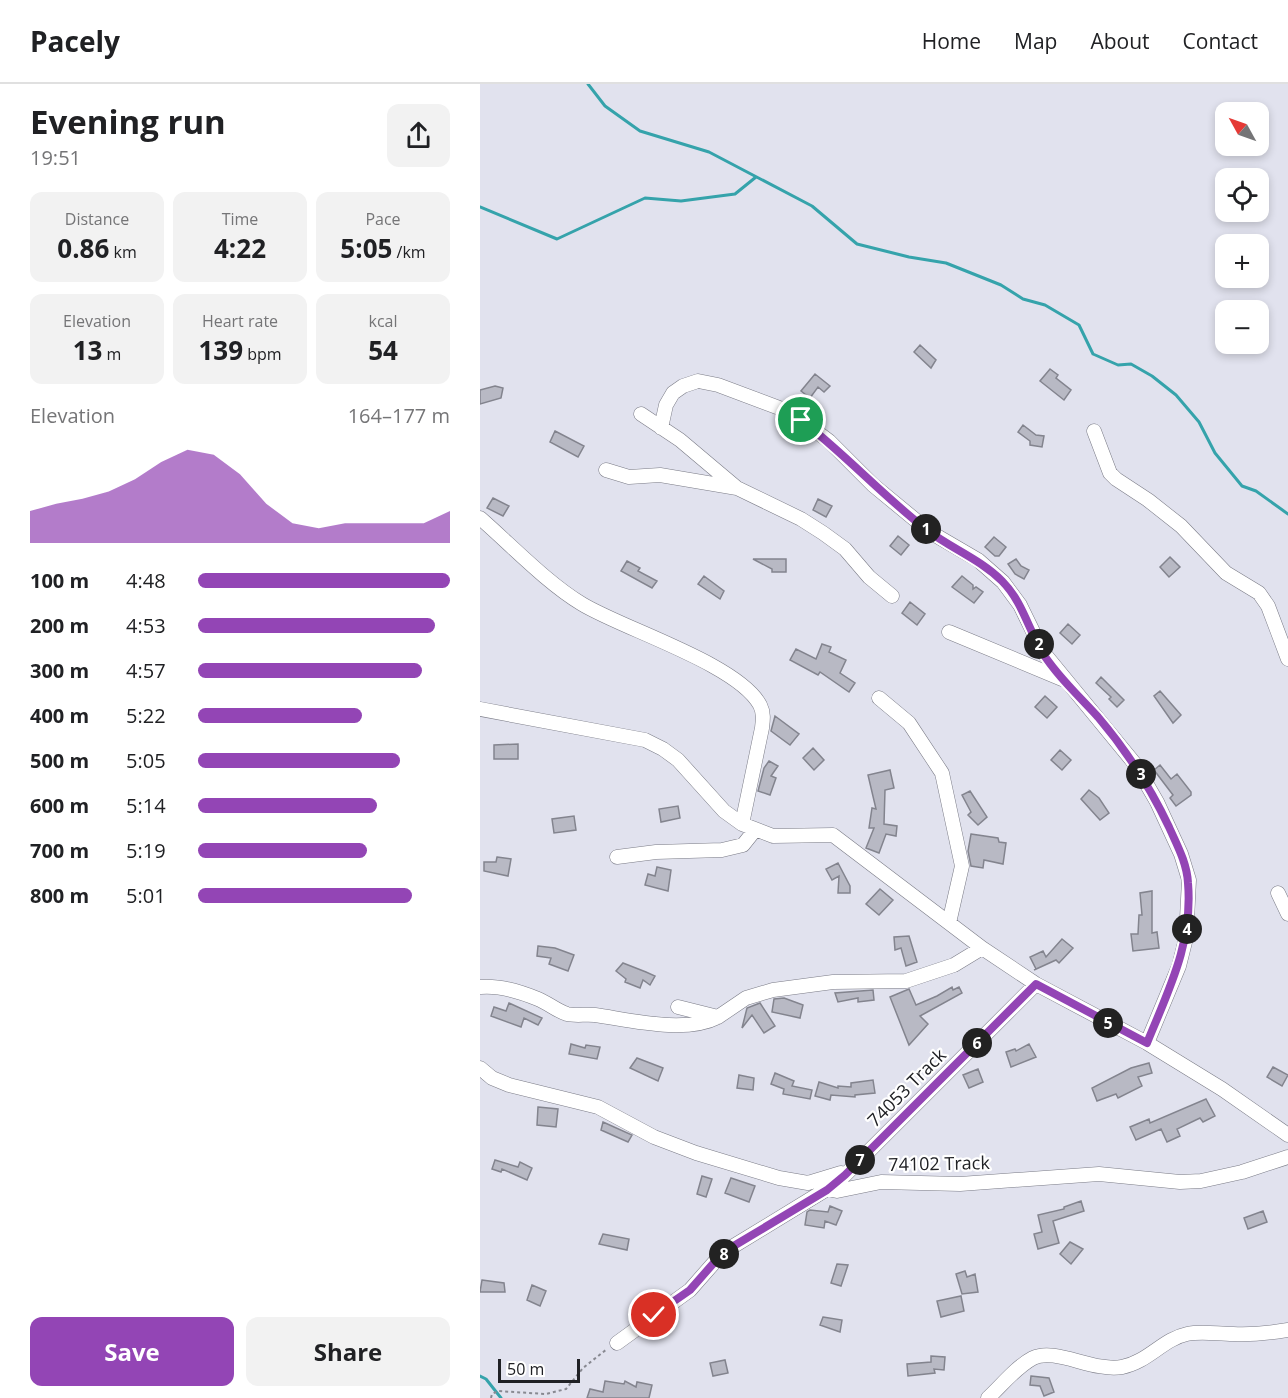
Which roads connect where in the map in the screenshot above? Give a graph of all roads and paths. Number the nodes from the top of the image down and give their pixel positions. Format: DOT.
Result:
graph roads {
  1 [pos="641,414"];
  2 [pos="662,428"];
  3 [pos="1094,431"];
  4 [pos="606,470"];
  5 [pos="737,488"];
  6 [pos="480,518"];
  7 [pos="892,596"];
  8 [pos="949,632"];
  9 [pos="1288,659"];
  10 [pos="1064,680"];
  11 [pos="879,698"];
  12 [pos="480,709"];
  13 [pos="748,827"];
  14 [pos="617,857"];
  15 [pos="1278,893"];
  16 [pos="1288,914"];
  17 [pos="949,923"];
  18 [pos="982,948"];
  19 [pos="1036,984"];
  20 [pos="480,987"];
  21 [pos="678,1007"];
  22 [pos="718,1017"];
  23 [pos="1147,1043"];
  24 [pos="480,1068"];
  25 [pos="1287,1134"];
  26 [pos="1284,1157"];
  27 [pos="849,1170"];
  28 [pos="827,1190"];
  29 [pos="1288,1330"];
  30 [pos="617,1343"];
  31 [pos="546,1394"];
  32 [pos="491,1398"];
  33 [pos="543,1398"];
  34 [pos="988,1398"];
  1 -- 2 [label="street"];
  2 -- 5 [label="street"];
  2 -- 10 [label="street"];
  3 -- 9 [label="street"];
  4 -- 5 [label="street"];
  5 -- 7 [label="street"];
  6 -- 13 [label="street"];
  8 -- 10 [label="street"];
  10 -- 23 [label="street"];
  11 -- 17 [label="street"];
  12 -- 13 [label="street"];
  13 -- 14 [label="street"];
  13 -- 17 [label="street"];
  15 -- 16 [label="street"];
  17 -- 18 [label="street"];
  18 -- 19 [label="street"];
  18 -- 22 [label="street"];
  19 -- 23 [label="street"];
  19 -- 27 [label="street, 74053 Track"];
  20 -- 22 [label="street"];
  21 -- 22 [label="street"];
  23 -- 25 [label="street"];
  24 -- 27 [label="street"];
  25 -- 26 [label="street, 74102 Track"];
  26 -- 28 [label="street, 74102 Track"];
  27 -- 28 [label="street, 74053 Track"];
  28 -- 30 [label="street, 74102 Track"];
  29 -- 34 [label="street"];
  30 -- 31 [label="path"];
  31 -- 32 [label="path"];
  31 -- 33 [label="path"];
}
